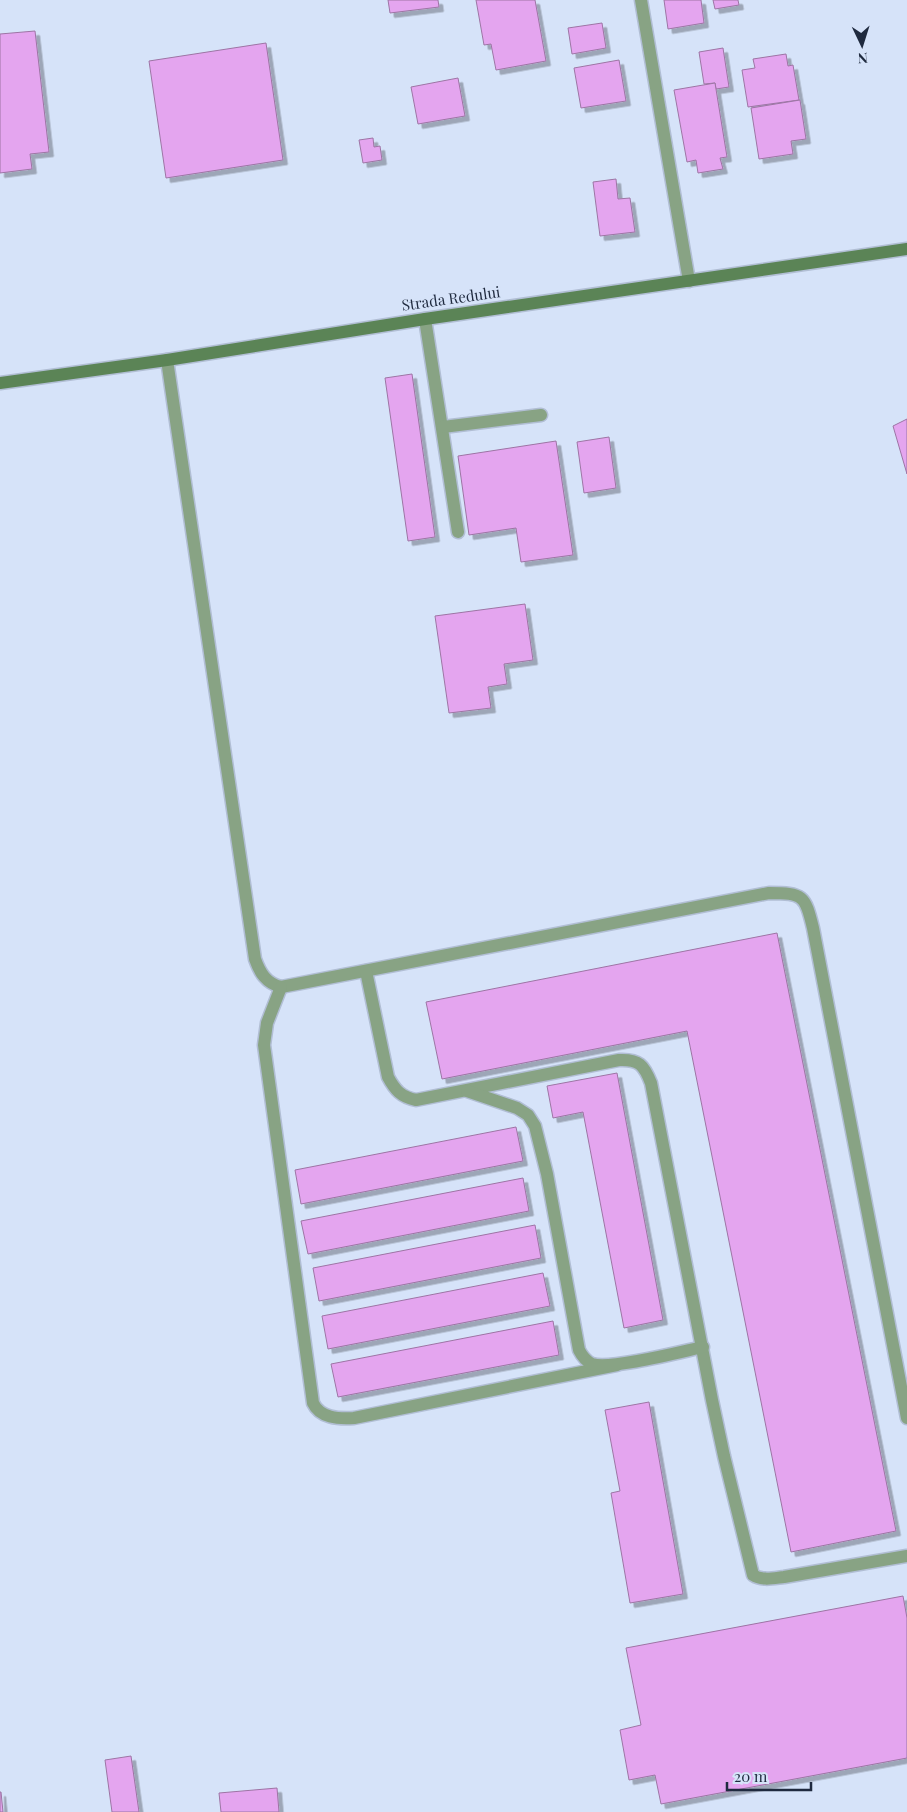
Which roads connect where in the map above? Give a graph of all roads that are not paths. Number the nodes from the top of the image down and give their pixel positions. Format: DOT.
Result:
graph roads {
  1 [pos="641,0"];
  2 [pos="907,248"];
  3 [pos="689,281"];
  4 [pos="425,319"];
  5 [pos="167,360"];
  6 [pos="0,384"];
  7 [pos="541,415"];
  8 [pos="443,427"];
  9 [pos="458,532"];
  10 [pos="366,971"];
  11 [pos="281,987"];
  12 [pos="464,1090"];
  13 [pos="703,1347"];
  14 [pos="617,1364"];
  15 [pos="907,1418"];
  16 [pos="907,1556"];
  1 -- 3 [label="street"];
  2 -- 3 [label="main road, Strada Redului"];
  3 -- 4 [label="main road, Strada Redului"];
  4 -- 5 [label="main road, Strada Redului"];
  4 -- 8 [label="street"];
  5 -- 6 [label="main road, Strada Redului"];
  5 -- 11 [label="street"];
  7 -- 8 [label="street"];
  8 -- 9 [label="street"];
  10 -- 11 [label="street"];
  10 -- 12 [label="street"];
  10 -- 15 [label="street"];
  11 -- 14 [label="street"];
  12 -- 13 [label="street"];
  12 -- 14 [label="street"];
  13 -- 14 [label="street"];
  13 -- 16 [label="street"];
}
